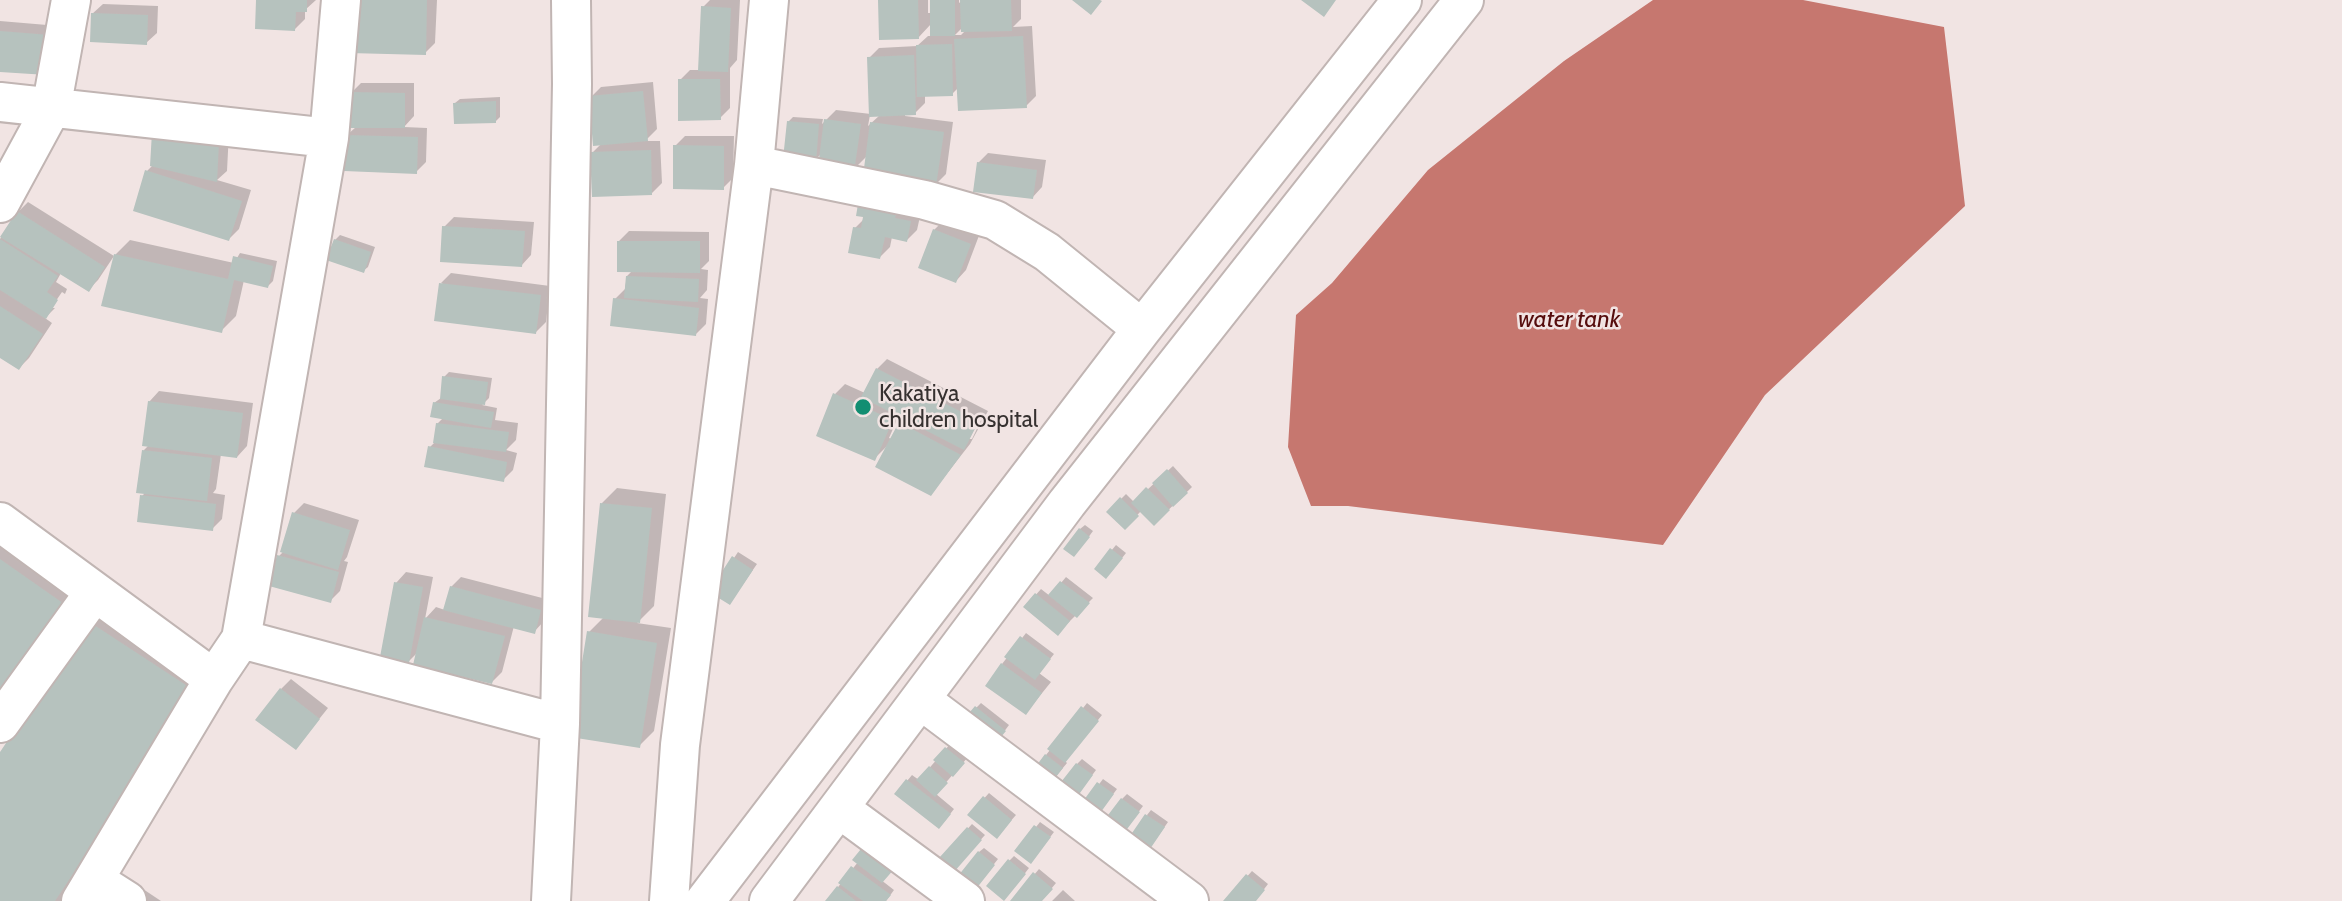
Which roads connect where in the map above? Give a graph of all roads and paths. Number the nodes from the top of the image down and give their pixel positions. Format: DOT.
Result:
graph roads {
  1 [pos="71,0"];
  2 [pos="341,0"];
  3 [pos="571,0"];
  4 [pos="769,0"];
  5 [pos="1402,0"];
  6 [pos="1464,0"];
  7 [pos="0,102"];
  8 [pos="51,108"];
  9 [pos="329,138"];
  10 [pos="754,165"];
  11 [pos="0,203"];
  12 [pos="1142,329"];
  13 [pos="0,522"];
  14 [pos="94,593"];
  15 [pos="241,639"];
  16 [pos="214,679"];
  17 [pos="921,700"];
  18 [pos="0,723"];
  19 [pos="560,724"];
  20 [pos="840,809"];
  21 [pos="87,890"];
  22 [pos="724,895"];
  23 [pos="1179,898"];
  24 [pos="127,901"];
  25 [pos="551,901"];
  26 [pos="669,901"];
  27 [pos="769,901"];
  28 [pos="965,901"];
  1 -- 8 [label="street"];
  2 -- 9 [label="street"];
  3 -- 19 [label="street"];
  4 -- 10 [label="street"];
  5 -- 12 [label="street"];
  6 -- 17 [label="street"];
  7 -- 8 [label="street"];
  8 -- 9 [label="street"];
  8 -- 11 [label="street"];
  9 -- 15 [label="street"];
  10 -- 12 [label="street"];
  10 -- 26 [label="street"];
  12 -- 22 [label="street"];
  13 -- 14 [label="street"];
  14 -- 16 [label="street"];
  14 -- 18 [label="street"];
  15 -- 16 [label="street"];
  15 -- 19 [label="street"];
  16 -- 21 [label="street"];
  17 -- 20 [label="street"];
  17 -- 23 [label="street"];
  19 -- 25 [label="street"];
  20 -- 27 [label="street"];
  20 -- 28 [label="street"];
  21 -- 24 [label="street"];
}
